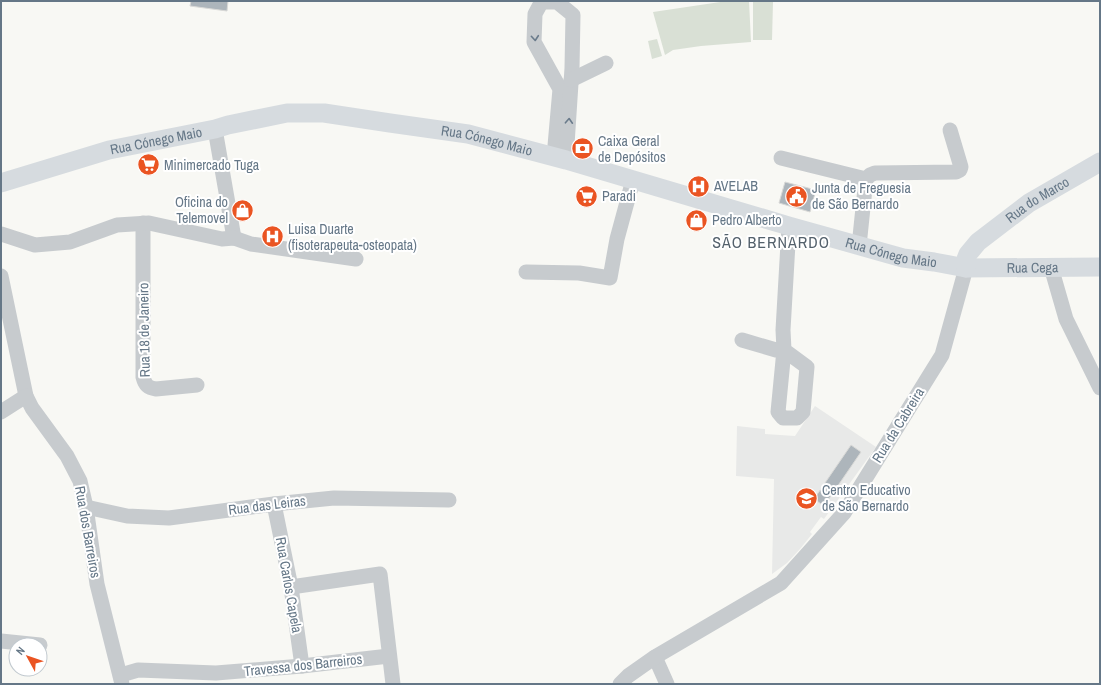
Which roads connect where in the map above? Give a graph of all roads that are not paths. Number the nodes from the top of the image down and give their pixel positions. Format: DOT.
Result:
graph roads {
  1 [pos="542,1"];
  2 [pos="604,60"];
  3 [pos="571,74"];
  4 [pos="215,129"];
  5 [pos="950,130"];
  6 [pos="560,158"];
  7 [pos="781,158"];
  8 [pos="1100,162"];
  9 [pos="866,179"];
  10 [pos="633,180"];
  11 [pos="1,183"];
  12 [pos="143,223"];
  13 [pos="789,226"];
  14 [pos="1,234"];
  15 [pos="234,238"];
  16 [pos="978,242"];
  17 [pos="859,246"];
  18 [pos="356,259"];
  19 [pos="934,262"];
  20 [pos="1051,267"];
  21 [pos="1100,267"];
  22 [pos="966,268"];
  23 [pos="526,272"];
  24 [pos="1,276"];
  25 [pos="742,340"];
  26 [pos="197,385"];
  27 [pos="1100,388"];
  28 [pos="26,396"];
  29 [pos="1,412"];
  30 [pos="449,500"];
  31 [pos="274,504"];
  32 [pos="86,507"];
  33 [pos="292,587"];
  34 [pos="389,656"];
  35 [pos="655,657"];
  36 [pos="302,666"];
  37 [pos="121,680"];
  38 [pos="393,684"];
  39 [pos="620,684"];
  40 [pos="667,684"];
  1 -- 3 [label="street"];
  1 -- 6 [label="street, one-way"];
  2 -- 3 [label="street"];
  6 -- 3 [label="street, one-way"];
  4 -- 6 [label="main road, Rua Cónego Maio"];
  4 -- 11 [label="main road, Rua Cónego Maio"];
  4 -- 15 [label="street"];
  5 -- 9 [label="street"];
  6 -- 10 [label="main road, Rua Cónego Maio"];
  7 -- 9 [label="street"];
  8 -- 16 [label="main road, Rua do Marco"];
  9 -- 17 [label="street"];
  10 -- 13 [label="main road, Rua Cónego Maio"];
  10 -- 23 [label="street"];
  12 -- 14 [label="street"];
  12 -- 15 [label="street"];
  12 -- 26 [label="street, Rua 18 de Janeiro"];
  13 -- 17 [label="main road, Rua Cónego Maio"];
  13 -- 25 [label="street"];
  15 -- 18 [label="street"];
  16 -- 19 [label="main road"];
  16 -- 22 [label="main road"];
  17 -- 19 [label="main road, Rua Cónego Maio"];
  19 -- 22 [label="main road, Rua Cónego Maio"];
  20 -- 21 [label="main road, Rua Cega"];
  20 -- 22 [label="main road, Rua Cega"];
  20 -- 27 [label="street"];
  22 -- 35 [label="street, Rua da Cabreira"];
  24 -- 28 [label="street, Rua dos Barreiros"];
  28 -- 29 [label="street"];
  28 -- 32 [label="street, Rua dos Barreiros"];
  30 -- 31 [label="street, Rua das Leiras"];
  31 -- 32 [label="street, Rua das Leiras"];
  31 -- 33 [label="street, Rua Carlos Capela"];
  32 -- 37 [label="street, Rua dos Barreiros"];
  33 -- 34 [label="street"];
  33 -- 36 [label="street, Rua Carlos Capela"];
  34 -- 36 [label="street, Travessa dos Barreiros"];
  34 -- 38 [label="street"];
  35 -- 39 [label="street, Rua da Cabreira"];
  35 -- 40 [label="street"];
  36 -- 37 [label="street, Travessa dos Barreiros"];
}
